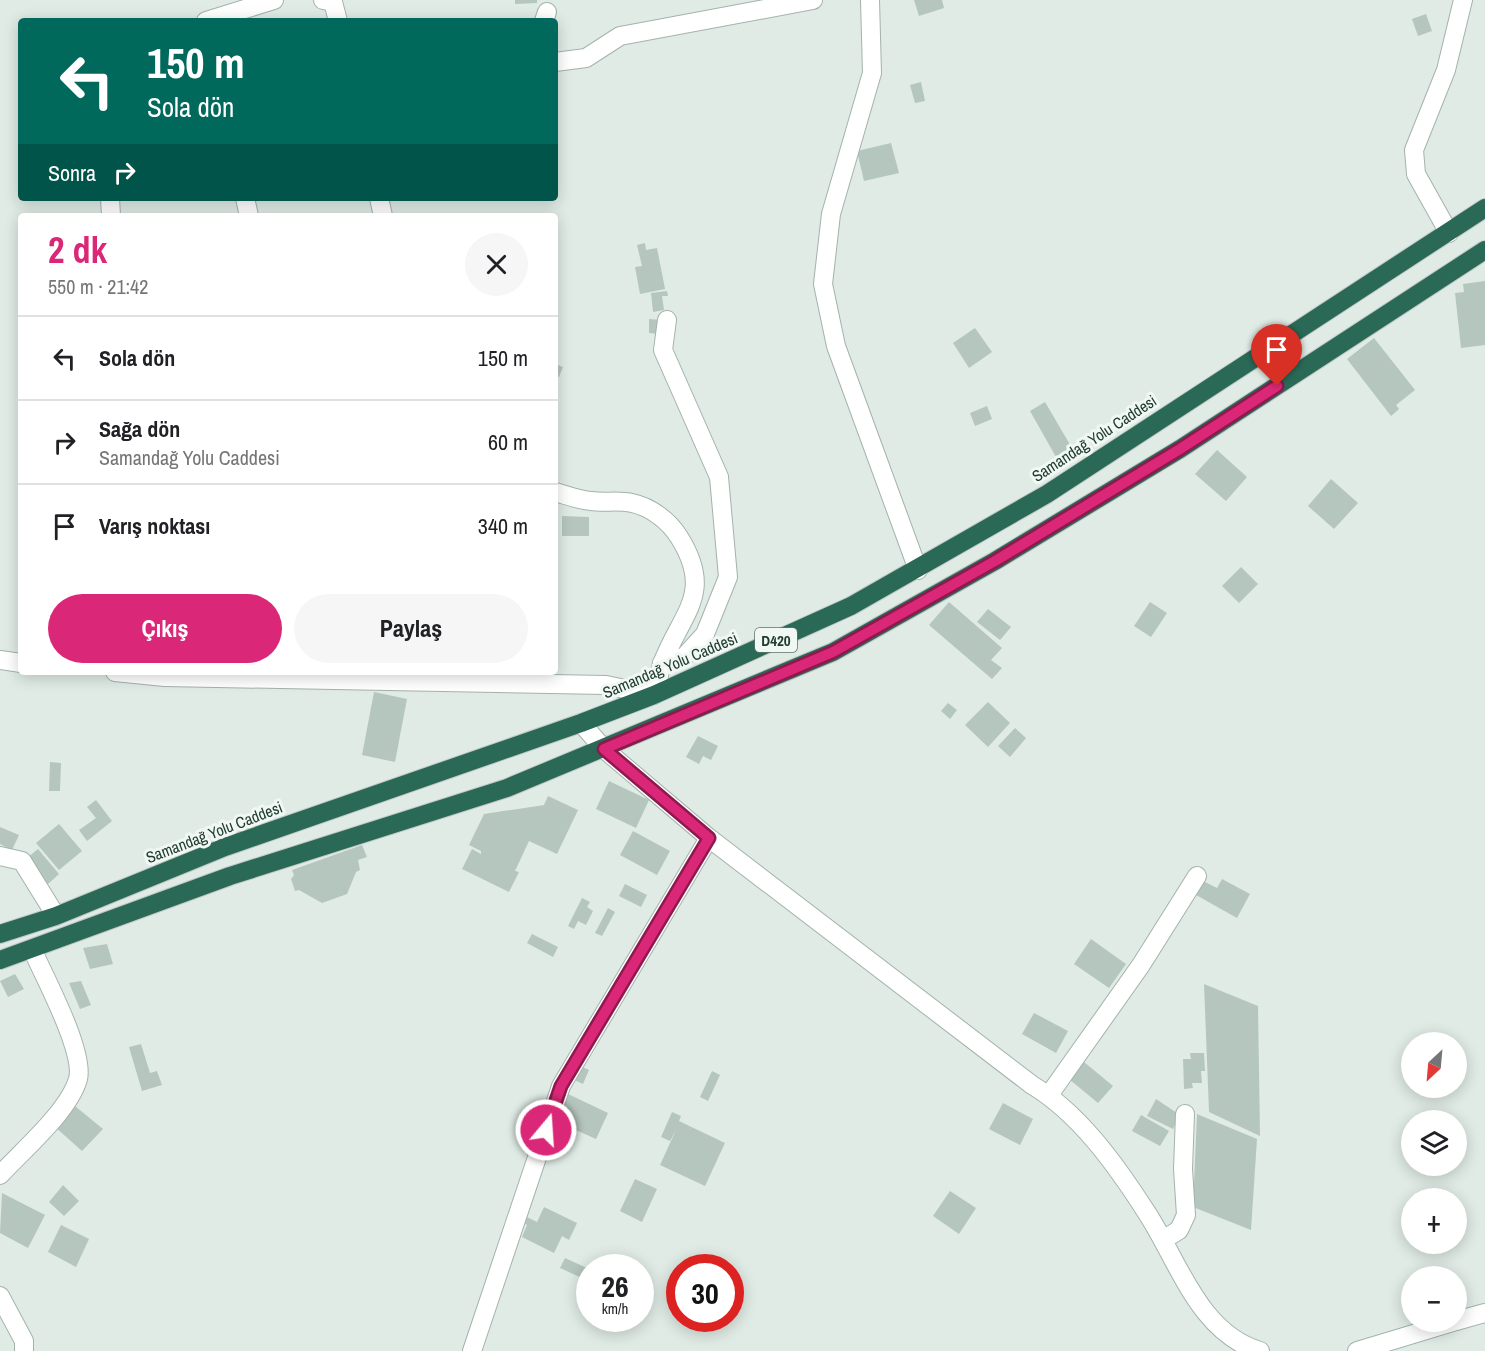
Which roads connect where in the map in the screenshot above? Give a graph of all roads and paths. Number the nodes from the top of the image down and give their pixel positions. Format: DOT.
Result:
graph roads {
  1 [pos="274,0"];
  2 [pos="323,0"];
  3 [pos="813,0"];
  4 [pos="870,0"];
  5 [pos="1463,0"];
  6 [pos="217,18"];
  7 [pos="337,18"];
  8 [pos="558,62"];
  9 [pos="1485,208"];
  10 [pos="1449,233"];
  11 [pos="1485,250"];
  12 [pos="667,320"];
  13 [pos="558,493"];
  14 [pos="918,570"];
  15 [pos="0,660"];
  16 [pos="18,663"];
  17 [pos="662,663"];
  18 [pos="145,675"];
  19 [pos="654,695"];
  20 [pos="581,723"];
  21 [pos="604,749"];
  22 [pos="709,838"];
  23 [pos="0,856"];
  24 [pos="1197,876"];
  25 [pos="56,916"];
  26 [pos="0,934"];
  27 [pos="32,949"];
  28 [pos="0,960"];
  29 [pos="1049,1095"];
  30 [pos="1185,1114"];
  31 [pos="0,1175"];
  32 [pos="1163,1240"];
  33 [pos="0,1296"];
  34 [pos="1485,1313"];
  35 [pos="1467,1318"];
  36 [pos="1419,1332"];
  37 [pos="24,1351"];
  38 [pos="472,1351"];
  39 [pos="1260,1351"];
  40 [pos="1358,1351"];
  1 -- 6 [label="street"];
  2 -- 7 [label="street"];
  3 -- 8 [label="street"];
  4 -- 14 [label="street"];
  5 -- 10 [label="street"];
  9 -- 10 [label="highway, Samandağ Yolu Caddesi / D420"];
  10 -- 14 [label="highway, Samandağ Yolu Caddesi / D420"];
  11 -- 21 [label="highway, D420"];
  12 -- 17 [label="street"];
  13 -- 17 [label="street"];
  14 -- 19 [label="highway, Samandağ Yolu Caddesi / D420"];
  15 -- 16 [label="street"];
  17 -- 19 [label="street"];
  18 -- 19 [label="street"];
  19 -- 20 [label="highway, Samandağ Yolu Caddesi / D420"];
  20 -- 21 [label="street"];
  20 -- 25 [label="highway, Samandağ Yolu Caddesi / D420"];
  21 -- 22 [label="street"];
  21 -- 27 [label="highway, D420"];
  22 -- 29 [label="street"];
  22 -- 38 [label="street"];
  23 -- 25 [label="street"];
  24 -- 29 [label="street"];
  25 -- 26 [label="highway, Samandağ Yolu Caddesi / D420"];
  27 -- 28 [label="highway, D420"];
  27 -- 31 [label="street"];
  29 -- 32 [label="street"];
  30 -- 32 [label="street"];
  32 -- 39 [label="street"];
  33 -- 37 [label="street"];
  34 -- 35 [label="street"];
  36 -- 40 [label="street"];
}
